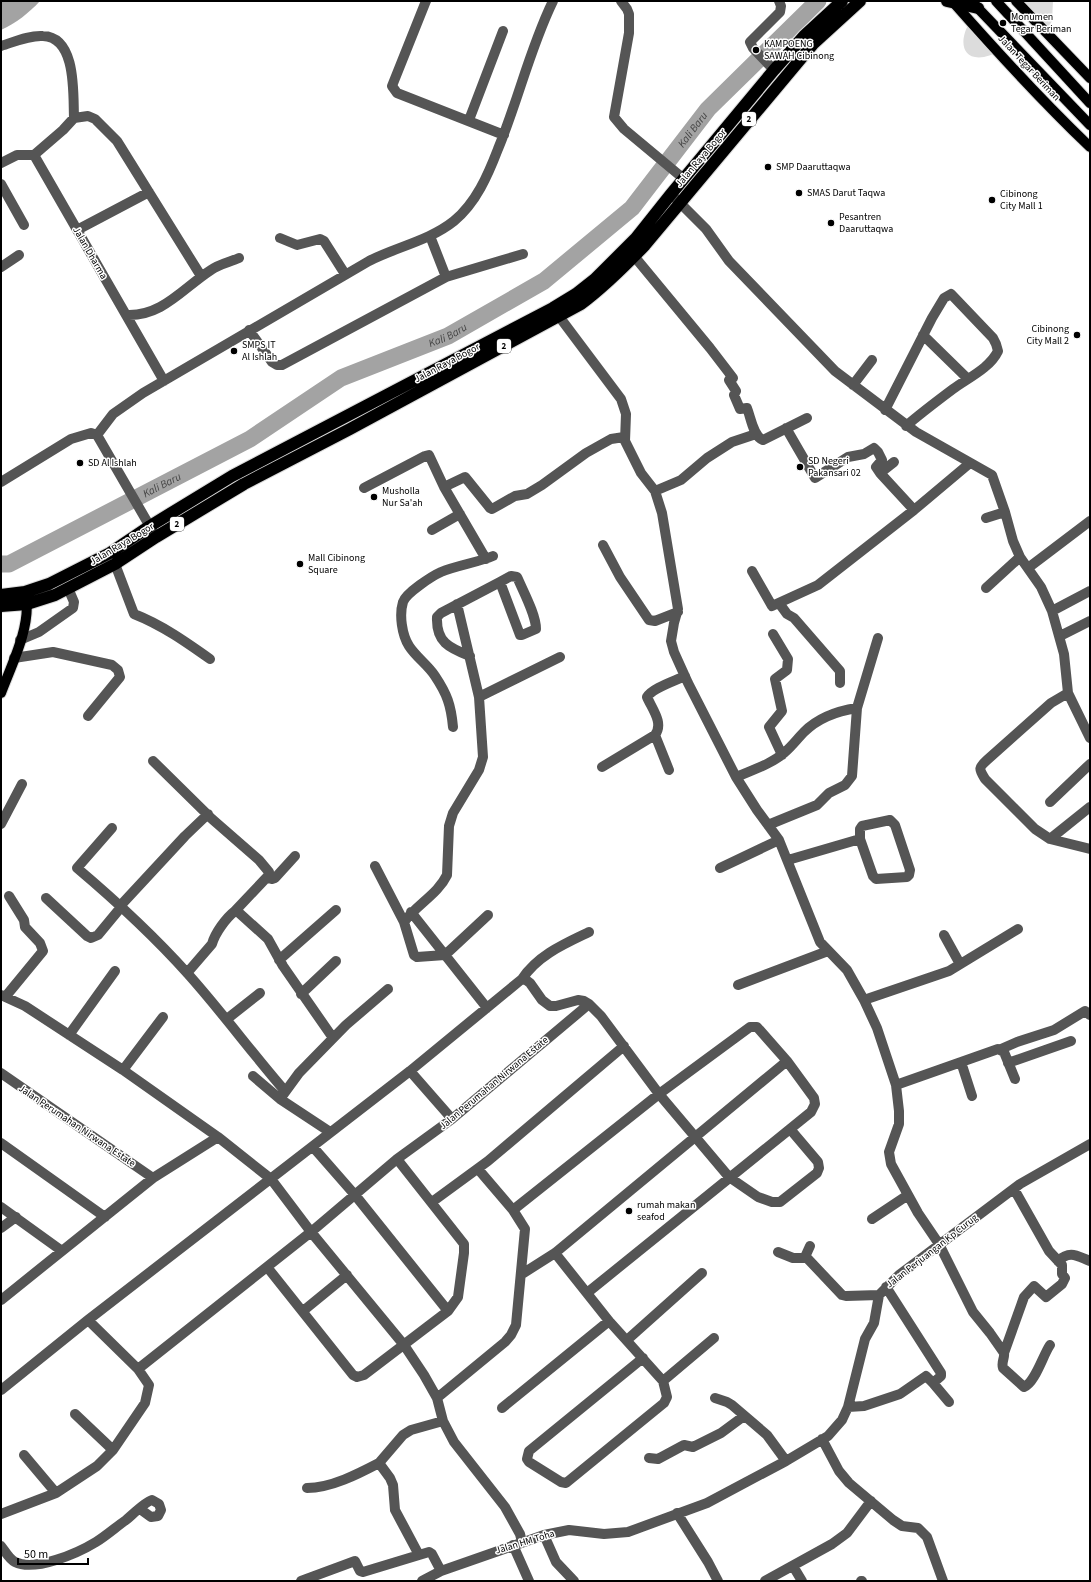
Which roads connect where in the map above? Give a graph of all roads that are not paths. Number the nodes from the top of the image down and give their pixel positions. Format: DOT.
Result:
graph roads {
  1 [pos="426,1"];
  2 [pos="554,1"];
  3 [pos="622,1"];
  4 [pos="779,1"];
  5 [pos="842,1"];
  6 [pos="860,1"];
  7 [pos="950,1"];
  8 [pos="996,1"];
  9 [pos="1016,1"];
  10 [pos="975,5"];
  11 [pos="503,30"];
  12 [pos="1,46"];
  13 [pos="1026,58"];
  14 [pos="1013,68"];
  15 [pos="774,70"];
  16 [pos="1090,78"];
  17 [pos="1090,103"];
  18 [pos="74,118"];
  19 [pos="469,120"];
  20 [pos="1090,125"];
  21 [pos="504,135"];
  22 [pos="1090,147"];
  23 [pos="34,155"];
  24 [pos="1,163"];
  25 [pos="684,179"];
  26 [pos="1,184"];
  27 [pos="149,192"];
  28 [pos="675,198"];
  29 [pos="24,225"];
  30 [pos="77,230"];
  31 [pos="430,236"];
  32 [pos="280,238"];
  33 [pos="523,254"];
  34 [pos="18,255"];
  35 [pos="634,256"];
  36 [pos="239,258"];
  37 [pos="1,266"];
  38 [pos="345,274"];
  39 [pos="201,276"];
  40 [pos="446,277"];
  41 [pos="556,312"];
  42 [pos="126,314"];
  43 [pos="249,330"];
  44 [pos="923,335"];
  45 [pos="872,360"];
  46 [pos="968,379"];
  47 [pos="164,381"];
  48 [pos="853,385"];
  49 [pos="885,410"];
  50 [pos="343,418"];
  51 [pos="807,418"];
  52 [pos="906,426"];
  53 [pos="786,428"];
  54 [pos="350,429"];
  55 [pos="756,434"];
  56 [pos="97,435"];
  57 [pos="624,437"];
  58 [pos="894,462"];
  59 [pos="970,463"];
  60 [pos="880,473"];
  61 [pos="1,482"];
  62 [pos="444,487"];
  63 [pos="364,488"];
  64 [pos="655,492"];
  65 [pos="914,510"];
  66 [pos="1005,512"];
  67 [pos="460,514"];
  68 [pos="986,518"];
  69 [pos="1090,521"];
  70 [pos="432,530"];
  71 [pos="153,532"];
  72 [pos="603,545"];
  73 [pos="1020,557"];
  74 [pos="116,564"];
  75 [pos="1028,568"];
  76 [pos="752,571"];
  77 [pos="500,582"];
  78 [pos="68,588"];
  79 [pos="986,588"];
  80 [pos="1090,590"];
  81 [pos="1,595"];
  82 [pos="26,598"];
  83 [pos="779,603"];
  84 [pos="457,604"];
  85 [pos="1,606"];
  86 [pos="1052,611"];
  87 [pos="678,612"];
  88 [pos="1090,621"];
  89 [pos="773,634"];
  90 [pos="1060,636"];
  91 [pos="878,638"];
  92 [pos="20,640"];
  93 [pos="470,656"];
  94 [pos="560,657"];
  95 [pos="14,658"];
  96 [pos="210,659"];
  97 [pos="685,676"];
  98 [pos="840,683"];
  99 [pos="1,693"];
  100 [pos="1068,693"];
  101 [pos="479,697"];
  102 [pos="857,708"];
  103 [pos="88,716"];
  104 [pos="453,726"];
  105 [pos="654,734"];
  106 [pos="1090,738"];
  107 [pos="782,755"];
  108 [pos="153,761"];
  109 [pos="1090,764"];
  110 [pos="602,767"];
  111 [pos="669,770"];
  112 [pos="736,777"];
  113 [pos="22,784"];
  114 [pos="1050,802"];
  115 [pos="1090,808"];
  116 [pos="208,814"];
  117 [pos="1,824"];
  118 [pos="768,825"];
  119 [pos="112,828"];
  120 [pos="860,839"];
  121 [pos="1050,839"];
  122 [pos="778,840"];
  123 [pos="1090,849"];
  124 [pos="295,856"];
  125 [pos="788,860"];
  126 [pos="375,866"];
  127 [pos="720,868"];
  128 [pos="269,875"];
  129 [pos="9,896"];
  130 [pos="46,898"];
  131 [pos="121,906"];
  132 [pos="336,910"];
  133 [pos="234,912"];
  134 [pos="411,912"];
  135 [pos="488,915"];
  136 [pos="404,922"];
  137 [pos="1018,929"];
  138 [pos="589,932"];
  139 [pos="944,935"];
  140 [pos="828,951"];
  141 [pos="444,955"];
  142 [pos="279,960"];
  143 [pos="336,961"];
  144 [pos="960,964"];
  145 [pos="115,971"];
  146 [pos="187,973"];
  147 [pos="522,979"];
  148 [pos="738,985"];
  149 [pos="388,989"];
  150 [pos="260,993"];
  151 [pos="302,994"];
  152 [pos="3,995"];
  153 [pos="864,1000"];
  154 [pos="589,1004"];
  155 [pos="487,1008"];
  156 [pos="1090,1015"];
  157 [pos="162,1017"];
  158 [pos="227,1019"];
  159 [pos="69,1035"];
  160 [pos="333,1038"];
  161 [pos="1071,1041"];
  162 [pos="624,1046"];
  163 [pos="1001,1050"];
  164 [pos="787,1061"];
  165 [pos="961,1062"];
  166 [pos="1008,1063"];
  167 [pos="123,1070"];
  168 [pos="410,1071"];
  169 [pos="1,1073"];
  170 [pos="253,1076"];
  171 [pos="1015,1079"];
  172 [pos="896,1085"];
  173 [pos="659,1094"];
  174 [pos="283,1095"];
  175 [pos="972,1096"];
  176 [pos="452,1119"];
  177 [pos="790,1129"];
  178 [pos="330,1132"];
  179 [pos="694,1136"];
  180 [pos="218,1137"];
  181 [pos="1,1143"];
  182 [pos="1090,1144"];
  183 [pos="313,1147"];
  184 [pos="397,1159"];
  185 [pos="478,1169"];
  186 [pos="729,1177"];
  187 [pos="154,1178"];
  188 [pos="272,1179"];
  189 [pos="1014,1188"];
  190 [pos="355,1195"];
  191 [pos="908,1195"];
  192 [pos="432,1202"];
  193 [pos="1,1207"];
  194 [pos="513,1210"];
  195 [pos="16,1217"];
  196 [pos="105,1217"];
  197 [pos="872,1219"];
  198 [pos="1,1228"];
  199 [pos="311,1232"];
  200 [pos="939,1244"];
  201 [pos="810,1246"];
  202 [pos="62,1251"];
  203 [pos="778,1252"];
  204 [pos="555,1253"];
  205 [pos="805,1257"];
  206 [pos="1058,1261"];
  207 [pos="1090,1261"];
  208 [pos="267,1267"];
  209 [pos="702,1273"];
  210 [pos="522,1274"];
  211 [pos="347,1276"];
  212 [pos="882,1291"];
  213 [pos="587,1293"];
  214 [pos="1,1300"];
  215 [pos="303,1311"];
  216 [pos="448,1311"];
  217 [pos="88,1320"];
  218 [pos="609,1321"];
  219 [pos="714,1338"];
  220 [pos="626,1340"];
  221 [pos="404,1345"];
  222 [pos="1050,1345"];
  223 [pos="1004,1353"];
  224 [pos="643,1358"];
  225 [pos="138,1369"];
  226 [pos="663,1381"];
  227 [pos="933,1383"];
  228 [pos="1,1390"];
  229 [pos="437,1398"];
  230 [pos="715,1398"];
  231 [pos="949,1402"];
  232 [pos="848,1407"];
  233 [pos="502,1408"];
  234 [pos="75,1414"];
  235 [pos="744,1416"];
  236 [pos="443,1421"];
  237 [pos="822,1439"];
  238 [pos="113,1450"];
  239 [pos="24,1455"];
  240 [pos="649,1458"];
  241 [pos="786,1461"];
  242 [pos="379,1463"];
  243 [pos="306,1488"];
  244 [pos="56,1493"];
  245 [pos="871,1501"];
  246 [pos="707,1503"];
  247 [pos="140,1509"];
  248 [pos="1,1514"];
  249 [pos="676,1514"];
  250 [pos="544,1535"];
  251 [pos="518,1543"];
  252 [pos="1,1546"];
  253 [pos="419,1555"];
  254 [pos="793,1566"];
  255 [pos="437,1576"];
  256 [pos="301,1581"];
  257 [pos="422,1581"];
  258 [pos="530,1581"];
  259 [pos="574,1581"];
  260 [pos="718,1581"];
  261 [pos="765,1581"];
  262 [pos="802,1581"];
  263 [pos="943,1581"];
  1 -- 19 [label="street"];
  2 -- 21 [label="street"];
  3 -- 25 [label="street"];
  4 -- 15 [label="street"];
  5 -- 15 [label="highway, Jalan Raya Bogor / 2"];
  6 -- 28 [label="highway, Jalan Raya Bogor / 2"];
  7 -- 10 [label="highway"];
  7 -- 14 [label="main road, Jalan Tegar Beriman"];
  8 -- 17 [label="main road, Jalan Tegar Beriman"];
  9 -- 16 [label="main road"];
  10 -- 13 [label="main road, Jalan Tegar Beriman"];
  11 -- 19 [label="street"];
  12 -- 18 [label="street"];
  13 -- 14 [label="main road"];
  13 -- 20 [label="main road, Jalan Tegar Beriman"];
  14 -- 22 [label="main road, Jalan Tegar Beriman"];
  15 -- 25 [label="highway, Jalan Raya Bogor / 2"];
  18 -- 23 [label="street"];
  18 -- 27 [label="street"];
  19 -- 21 [label="street"];
  21 -- 31 [label="street"];
  23 -- 24 [label="street"];
  23 -- 30 [label="street, Jalan Dharma"];
  25 -- 28 [label="highway, Jalan Raya Bogor / 2"];
  26 -- 29 [label="street"];
  27 -- 30 [label="street"];
  27 -- 39 [label="street"];
  28 -- 35 [label="highway, Jalan Raya Bogor / 2"];
  28 -- 41 [label="highway, Jalan Raya Bogor / 2"];
  28 -- 48 [label="street"];
  30 -- 42 [label="street, Jalan Dharma"];
  31 -- 38 [label="street"];
  31 -- 40 [label="street"];
  32 -- 38 [label="street"];
  33 -- 40 [label="street"];
  34 -- 37 [label="street"];
  35 -- 41 [label="highway, Jalan Raya Bogor / 2"];
  35 -- 55 [label="street"];
  36 -- 39 [label="street"];
  38 -- 43 [label="street"];
  39 -- 42 [label="street"];
  40 -- 43 [label="street"];
  41 -- 50 [label="highway, Jalan Raya Bogor / 2"];
  41 -- 54 [label="highway, Jalan Raya Bogor / 2"];
  41 -- 57 [label="street"];
  42 -- 47 [label="street, Jalan Dharma"];
  43 -- 47 [label="street"];
  44 -- 46 [label="street"];
  44 -- 46 [label="street"];
  44 -- 49 [label="street"];
  45 -- 48 [label="street"];
  46 -- 52 [label="street"];
  47 -- 56 [label="street"];
  48 -- 49 [label="street"];
  49 -- 52 [label="street"];
  50 -- 54 [label="highway"];
  50 -- 71 [label="highway, Jalan Raya Bogor / 2"];
  51 -- 53 [label="street"];
  52 -- 59 [label="street"];
  53 -- 55 [label="street"];
  53 -- 60 [label="street"];
  54 -- 71 [label="highway, Jalan Raya Bogor / 2"];
  55 -- 64 [label="street"];
  56 -- 61 [label="street"];
  56 -- 71 [label="street"];
  57 -- 62 [label="street"];
  57 -- 64 [label="street"];
  58 -- 60 [label="street"];
  59 -- 65 [label="street"];
  59 -- 66 [label="street"];
  60 -- 65 [label="street"];
  62 -- 63 [label="street"];
  62 -- 67 [label="street"];
  64 -- 87 [label="street"];
  65 -- 83 [label="street"];
  66 -- 68 [label="street"];
  66 -- 73 [label="street"];
  67 -- 70 [label="street"];
  67 -- 104 [label="street"];
  69 -- 75 [label="street"];
  71 -- 74 [label="highway, Jalan Raya Bogor / 2"];
  71 -- 82 [label="highway, Jalan Raya Bogor / 2"];
  72 -- 87 [label="street"];
  73 -- 75 [label="street"];
  73 -- 79 [label="street"];
  74 -- 78 [label="highway, Jalan Raya Bogor / 2"];
  74 -- 96 [label="street"];
  75 -- 86 [label="street"];
  76 -- 83 [label="street"];
  77 -- 77 [label="street"];
  77 -- 84 [label="street"];
  78 -- 82 [label="highway, Jalan Raya Bogor / 2"];
  78 -- 92 [label="street"];
  80 -- 86 [label="street"];
  81 -- 82 [label="highway, Jalan Raya Bogor / 2"];
  82 -- 85 [label="highway, Jalan Raya Bogor / 2"];
  82 -- 92 [label="main road"];
  83 -- 98 [label="street"];
  84 -- 93 [label="street"];
  84 -- 93 [label="street"];
  86 -- 90 [label="street"];
  87 -- 97 [label="street"];
  88 -- 90 [label="street"];
  89 -- 107 [label="street"];
  90 -- 100 [label="street"];
  91 -- 102 [label="street"];
  92 -- 95 [label="main road"];
  93 -- 101 [label="street"];
  94 -- 101 [label="street"];
  95 -- 99 [label="main road"];
  95 -- 103 [label="street"];
  97 -- 105 [label="street"];
  97 -- 112 [label="street"];
  100 -- 106 [label="street"];
  100 -- 121 [label="street"];
  101 -- 134 [label="street"];
  102 -- 107 [label="street"];
  102 -- 118 [label="street"];
  105 -- 110 [label="street"];
  105 -- 111 [label="street"];
  107 -- 112 [label="street"];
  108 -- 116 [label="street"];
  109 -- 114 [label="street"];
  112 -- 118 [label="street"];
  113 -- 117 [label="street"];
  115 -- 121 [label="street"];
  116 -- 128 [label="street"];
  116 -- 131 [label="street"];
  118 -- 122 [label="street"];
  119 -- 131 [label="street"];
  120 -- 120 [label="street"];
  120 -- 125 [label="street"];
  121 -- 123 [label="street"];
  122 -- 125 [label="street"];
  122 -- 127 [label="street"];
  124 -- 128 [label="street"];
  125 -- 140 [label="street"];
  126 -- 136 [label="street"];
  128 -- 133 [label="street"];
  129 -- 152 [label="street"];
  130 -- 131 [label="street"];
  131 -- 146 [label="street"];
  132 -- 142 [label="street"];
  133 -- 142 [label="street"];
  133 -- 146 [label="street"];
  134 -- 136 [label="street"];
  134 -- 141 [label="street"];
  135 -- 141 [label="street"];
  136 -- 141 [label="street"];
  137 -- 144 [label="street"];
  138 -- 147 [label="street"];
  139 -- 144 [label="street"];
  140 -- 148 [label="street"];
  140 -- 153 [label="street"];
  141 -- 155 [label="street"];
  142 -- 151 [label="street"];
  143 -- 151 [label="street"];
  144 -- 153 [label="street"];
  145 -- 159 [label="street"];
  146 -- 158 [label="street"];
  147 -- 154 [label="street"];
  147 -- 155 [label="street"];
  149 -- 160 [label="street"];
  150 -- 158 [label="street"];
  151 -- 160 [label="street"];
  152 -- 159 [label="street"];
  153 -- 172 [label="street"];
  154 -- 162 [label="street"];
  154 -- 176 [label="street, Jalan Perumahan Nirwana Estate"];
  155 -- 168 [label="street"];
  156 -- 163 [label="street"];
  157 -- 167 [label="street"];
  158 -- 174 [label="street"];
  159 -- 167 [label="street"];
  160 -- 174 [label="street"];
  161 -- 166 [label="street"];
  162 -- 173 [label="street"];
  162 -- 185 [label="street"];
  163 -- 165 [label="street"];
  163 -- 166 [label="street"];
  164 -- 173 [label="street"];
  164 -- 177 [label="street"];
  164 -- 179 [label="street"];
  165 -- 172 [label="street"];
  165 -- 175 [label="street"];
  166 -- 171 [label="street"];
  167 -- 180 [label="street"];
  168 -- 176 [label="street"];
  168 -- 178 [label="street"];
  169 -- 187 [label="street, Jalan Perumahan Nirwana Estate"];
  170 -- 174 [label="street"];
  172 -- 191 [label="street"];
  173 -- 179 [label="street"];
  173 -- 194 [label="street"];
  174 -- 178 [label="street"];
  176 -- 184 [label="street, Jalan Perumahan Nirwana Estate"];
  177 -- 186 [label="street"];
  177 -- 186 [label="street"];
  178 -- 183 [label="street"];
  179 -- 186 [label="street"];
  179 -- 204 [label="street"];
  180 -- 187 [label="street"];
  180 -- 188 [label="street"];
  181 -- 196 [label="street"];
  182 -- 189 [label="street, Jalan Perjuangan Kp Curug"];
  183 -- 188 [label="street"];
  183 -- 190 [label="street"];
  184 -- 190 [label="street, Jalan Perumahan Nirwana Estate"];
  184 -- 192 [label="street"];
  185 -- 192 [label="street"];
  185 -- 194 [label="street"];
  186 -- 213 [label="street"];
  187 -- 196 [label="street"];
  188 -- 199 [label="street"];
  188 -- 217 [label="street"];
  189 -- 200 [label="street, Jalan Perjuangan Kp Curug"];
  189 -- 206 [label="street"];
  190 -- 199 [label="street, Jalan Perumahan Nirwana Estate"];
  190 -- 216 [label="street"];
  191 -- 197 [label="street"];
  191 -- 200 [label="street"];
  192 -- 216 [label="street"];
  193 -- 195 [label="street"];
  194 -- 210 [label="street"];
  195 -- 198 [label="street"];
  195 -- 202 [label="street"];
  196 -- 202 [label="street"];
  199 -- 208 [label="street, Jalan Perumahan Nirwana Estate"];
  199 -- 211 [label="street"];
  200 -- 212 [label="street, Jalan Perjuangan Kp Curug"];
  200 -- 223 [label="street"];
  201 -- 205 [label="street"];
  202 -- 214 [label="street"];
  203 -- 205 [label="street"];
  204 -- 210 [label="street"];
  204 -- 213 [label="street"];
  205 -- 212 [label="street"];
  206 -- 207 [label="street"];
  206 -- 223 [label="street"];
  208 -- 215 [label="street"];
  208 -- 225 [label="street, Jalan Perumahan Nirwana Estate"];
  209 -- 220 [label="street"];
  210 -- 229 [label="street"];
  211 -- 215 [label="street"];
  211 -- 221 [label="street"];
  212 -- 227 [label="street"];
  212 -- 232 [label="street, Jalan Perjuangan Kp Curug"];
  213 -- 218 [label="street"];
  215 -- 221 [label="street"];
  216 -- 221 [label="street"];
  217 -- 225 [label="street"];
  217 -- 228 [label="street"];
  218 -- 220 [label="street"];
  218 -- 233 [label="street"];
  219 -- 226 [label="street"];
  220 -- 224 [label="street"];
  221 -- 229 [label="street"];
  222 -- 223 [label="street"];
  224 -- 226 [label="street"];
  224 -- 226 [label="street"];
  225 -- 238 [label="street"];
  227 -- 231 [label="street"];
  227 -- 232 [label="street"];
  229 -- 236 [label="street"];
  230 -- 235 [label="street"];
  232 -- 237 [label="street, Jalan Perjuangan Kp Curug"];
  234 -- 238 [label="street"];
  235 -- 240 [label="street"];
  235 -- 241 [label="street"];
  236 -- 242 [label="street"];
  236 -- 251 [label="street"];
  237 -- 241 [label="street, Jalan Perjuangan Kp Curug"];
  237 -- 245 [label="street"];
  238 -- 244 [label="street"];
  239 -- 244 [label="street"];
  241 -- 246 [label="street, Jalan Perjuangan Kp Curug"];
  242 -- 243 [label="street"];
  242 -- 253 [label="street"];
  244 -- 248 [label="street"];
  245 -- 254 [label="street"];
  245 -- 263 [label="street"];
  246 -- 249 [label="street, Jalan HM Toha"];
  247 -- 252 [label="street"];
  249 -- 250 [label="street, Jalan HM Toha"];
  249 -- 260 [label="street"];
  250 -- 251 [label="street, Jalan HM Toha"];
  250 -- 259 [label="street"];
  251 -- 255 [label="street, Jalan HM Toha"];
  251 -- 258 [label="street"];
  253 -- 255 [label="street"];
  253 -- 256 [label="street"];
  254 -- 261 [label="street"];
  254 -- 262 [label="street"];
  255 -- 257 [label="street, Jalan HM Toha"];
}
